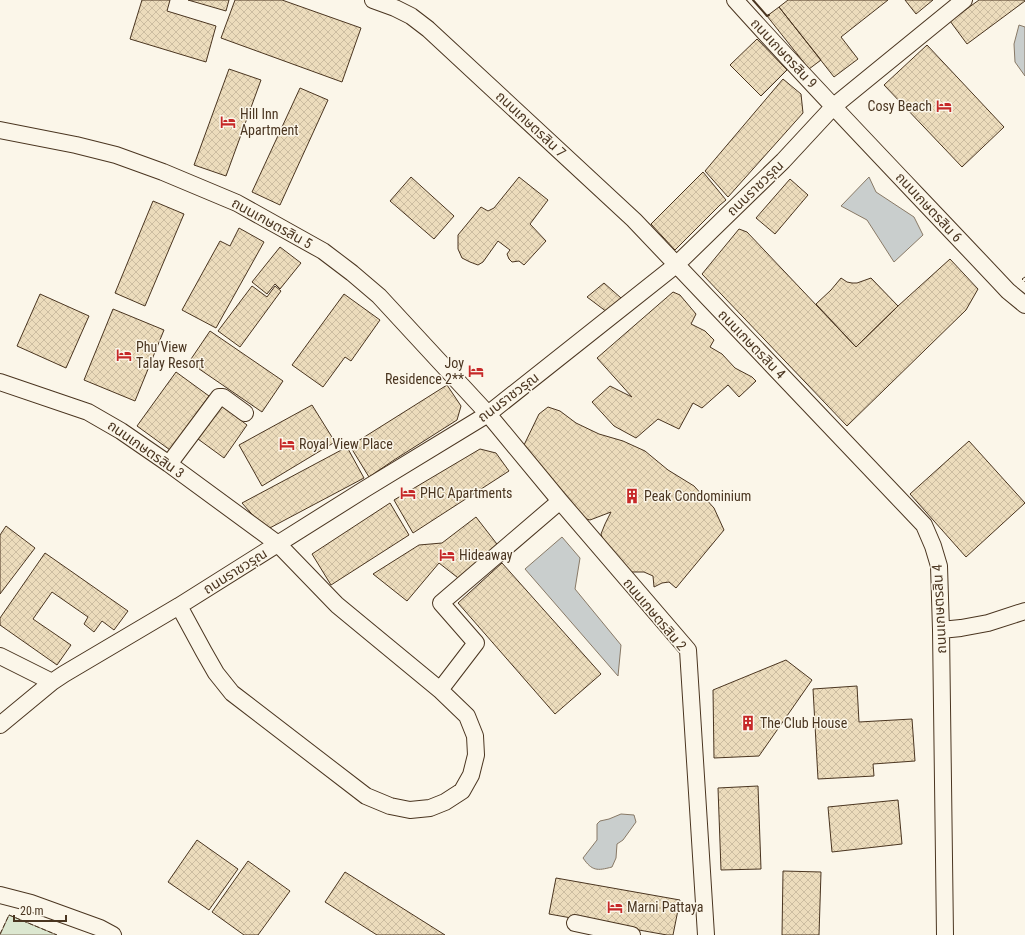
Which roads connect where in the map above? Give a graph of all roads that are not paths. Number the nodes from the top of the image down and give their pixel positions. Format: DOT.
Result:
graph roads {
  1 [pos="373,0"];
  2 [pos="735,0"];
  3 [pos="964,0"];
  4 [pos="834,106"];
  5 [pos="0,130"];
  6 [pos="676,264"];
  7 [pos="1025,305"];
  8 [pos="0,382"];
  9 [pos="245,413"];
  10 [pos="488,414"];
  11 [pos="168,464"];
  12 [pos="560,501"];
  13 [pos="278,544"];
  14 [pos="180,606"];
  15 [pos="1025,611"];
  16 [pos="941,630"];
  17 [pos="0,656"];
  18 [pos="52,682"];
  19 [pos="440,690"];
  20 [pos="0,726"];
  21 [pos="0,895"];
  22 [pos="574,923"];
  23 [pos="113,935"];
  24 [pos="632,935"];
  25 [pos="706,935"];
  26 [pos="945,935"];
  1 -- 6 [label="street, ถนนเกษตรสิน 7"];
  2 -- 4 [label="street, ถนนเกษตรสิน 9"];
  3 -- 4 [label="street, ถนนราชวรุณ"];
  4 -- 6 [label="street, ถนนราชวรุณ"];
  4 -- 7 [label="street, ถนนเกษตรสิน 6"];
  5 -- 10 [label="street, ถนนเกษตรสิน 5"];
  6 -- 10 [label="street, ถนนราชวรุณ"];
  6 -- 16 [label="street, ถนนเกษตรสิน 4"];
  8 -- 11 [label="street, ถนนเกษตรสิน 3"];
  9 -- 11 [label="street"];
  10 -- 12 [label="street, ถนนเกษตรสิน 2"];
  10 -- 13 [label="street, ถนนราชวรุณ"];
  11 -- 13 [label="street, ถนนเกษตรสิน 3"];
  12 -- 19 [label="street"];
  12 -- 25 [label="street, ถนนเกษตรสิน 2"];
  13 -- 14 [label="street, ถนนราชวรุณ"];
  13 -- 19 [label="street, ถนนเกษตรสิน 3"];
  14 -- 18 [label="street, ถนนราชวรุณ"];
  14 -- 19 [label="street, ถนนเกษตรสิน 3"];
  15 -- 16 [label="street"];
  16 -- 26 [label="street, ถนนเกษตรสิน 4"];
  17 -- 18 [label="street"];
  18 -- 20 [label="street, ถนนราชวรุณ"];
  21 -- 23 [label="street"];
  22 -- 24 [label="street"];
}
